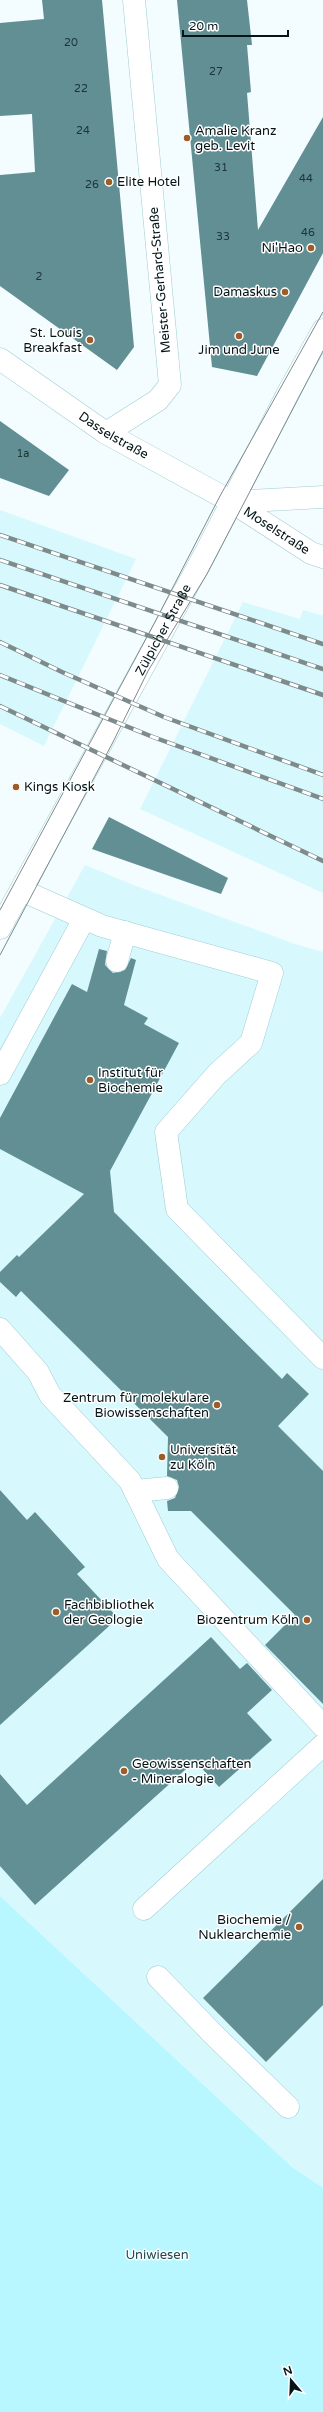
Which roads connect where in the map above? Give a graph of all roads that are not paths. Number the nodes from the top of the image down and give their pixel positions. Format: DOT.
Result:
graph roads {
  1 [pos="134,0"];
  2 [pos="323,330"];
  3 [pos="0,359"];
  4 [pos="106,433"];
  5 [pos="323,497"];
  6 [pos="232,502"];
  7 [pos="323,557"];
  8 [pos="21,890"];
  9 [pos="84,919"];
  10 [pos="0,928"];
  11 [pos="125,932"];
  12 [pos="117,961"];
  13 [pos="0,1074"];
  14 [pos="0,1329"];
  15 [pos="323,1358"];
  16 [pos="167,1488"];
  17 [pos="135,1491"];
  18 [pos="323,1726"];
  19 [pos="323,1745"];
  20 [pos="144,1909"];
  21 [pos="158,1977"];
  22 [pos="288,2107"];
  1 -- 4 [label="street, Meister-Gerhard-Straße"];
  2 -- 6 [label="street, Zülpicher Straße"];
  3 -- 4 [label="street, Dasselstraße"];
  4 -- 6 [label="street, Dasselstraße"];
  5 -- 6 [label="street"];
  6 -- 7 [label="street, Moselstraße"];
  6 -- 8 [label="street, Zülpicher Straße"];
  8 -- 9 [label="street"];
  8 -- 10 [label="street, Zülpicher Straße"];
  9 -- 11 [label="street"];
  9 -- 13 [label="street"];
  11 -- 12 [label="street"];
  11 -- 15 [label="street"];
  14 -- 17 [label="street"];
  16 -- 17 [label="street"];
  17 -- 18 [label="street"];
  19 -- 20 [label="street"];
  21 -- 22 [label="street"];
}
